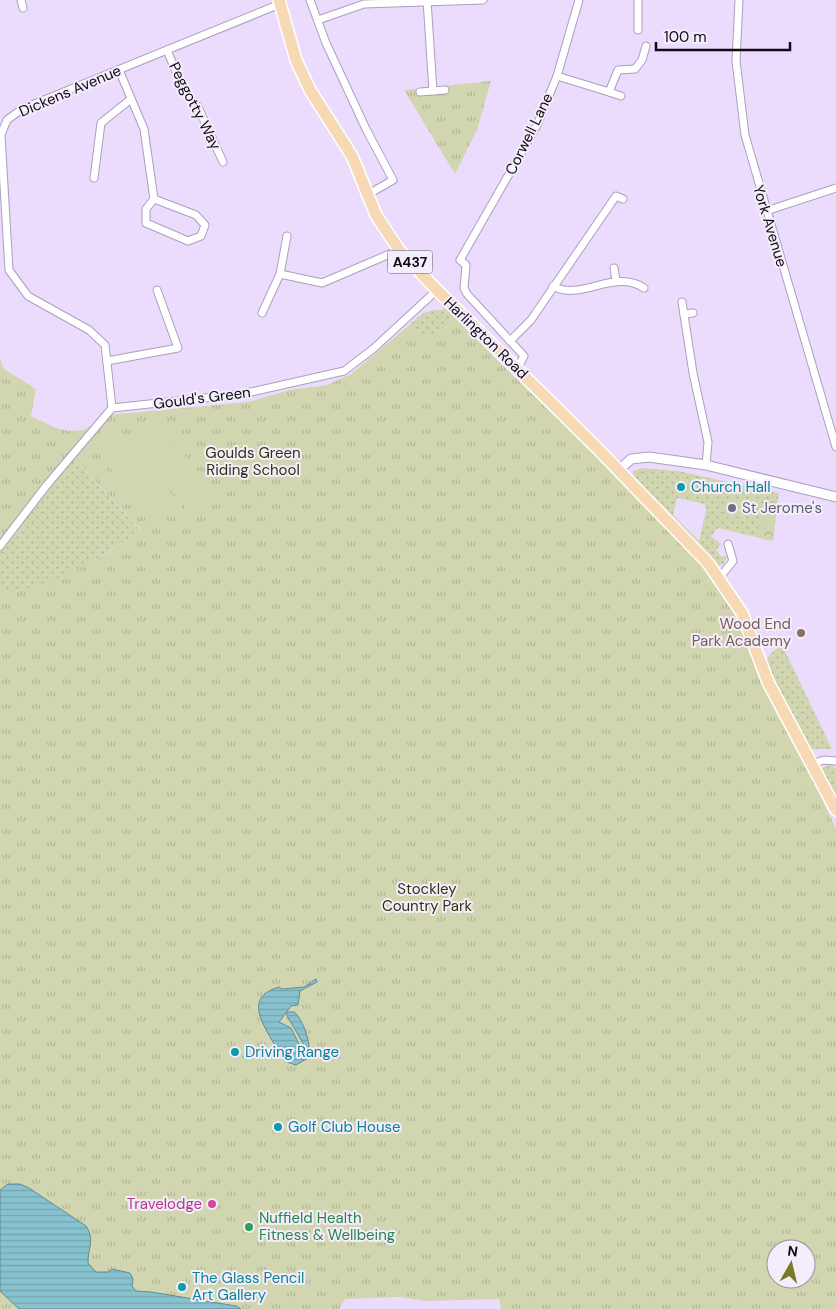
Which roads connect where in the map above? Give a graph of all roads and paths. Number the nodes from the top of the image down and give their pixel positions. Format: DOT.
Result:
graph roads {
  1 [pos="21,0"];
  2 [pos="310,0"];
  3 [pos="427,0"];
  4 [pos="483,0"];
  5 [pos="570,0"];
  6 [pos="638,0"];
  7 [pos="739,0"];
  8 [pos="579,1"];
  9 [pos="280,2"];
  10 [pos="23,8"];
  11 [pos="318,20"];
  12 [pos="638,30"];
  13 [pos="646,46"];
  14 [pos="167,50"];
  15 [pos="119,70"];
  16 [pos="557,76"];
  17 [pos="445,90"];
  18 [pos="433,91"];
  19 [pos="420,92"];
  20 [pos="609,92"];
  21 [pos="622,96"];
  22 [pos="131,99"];
  23 [pos="223,162"];
  24 [pos="94,178"];
  25 [pos="836,188"];
  26 [pos="367,195"];
  27 [pos="154,198"];
  28 [pos="623,199"];
  29 [pos="766,211"];
  30 [pos="286,236"];
  31 [pos="399,250"];
  32 [pos="614,268"];
  33 [pos="280,274"];
  34 [pos="616,281"];
  35 [pos="553,286"];
  36 [pos="644,288"];
  37 [pos="157,290"];
  38 [pos="437,290"];
  39 [pos="682,302"];
  40 [pos="692,313"];
  41 [pos="262,314"];
  42 [pos="684,314"];
  43 [pos="510,341"];
  44 [pos="107,361"];
  45 [pos="518,368"];
  46 [pos="112,408"];
  47 [pos="836,447"];
  48 [pos="706,466"];
  49 [pos="618,470"];
  50 [pos="836,497"];
  51 [pos="728,544"];
  52 [pos="0,546"];
  53 [pos="720,577"];
  54 [pos="836,761"];
  55 [pos="812,764"];
  56 [pos="836,810"];
  1 -- 10 [label="street"];
  2 -- 11 [label="street"];
  3 -- 4 [label="street"];
  3 -- 11 [label="street"];
  3 -- 18 [label="street"];
  5 -- 8 [label="street"];
  6 -- 12 [label="street"];
  7 -- 29 [label="street, York Avenue"];
  8 -- 16 [label="street, Corwell Lane"];
  9 -- 14 [label="street, Dickens Avenue"];
  9 -- 26 [label="main road, Harlington Road / A437"];
  11 -- 26 [label="street"];
  13 -- 20 [label="street"];
  14 -- 15 [label="street, Dickens Avenue"];
  14 -- 23 [label="street, Peggotty Way"];
  15 -- 22 [label="street"];
  15 -- 44 [label="street, Dickens Avenue"];
  16 -- 20 [label="street"];
  16 -- 43 [label="street, Corwell Lane"];
  17 -- 18 [label="street"];
  18 -- 19 [label="street"];
  20 -- 21 [label="street"];
  22 -- 24 [label="street"];
  22 -- 27 [label="street"];
  25 -- 29 [label="street"];
  26 -- 31 [label="main road, Harlington Road / A437"];
  27 -- 27 [label="street"];
  28 -- 35 [label="street"];
  29 -- 47 [label="street, York Avenue"];
  30 -- 33 [label="street"];
  31 -- 33 [label="street"];
  31 -- 38 [label="main road, Harlington Road / A437"];
  32 -- 34 [label="street"];
  33 -- 41 [label="street"];
  34 -- 35 [label="street"];
  34 -- 36 [label="street"];
  35 -- 43 [label="street"];
  37 -- 44 [label="street"];
  38 -- 45 [label="main road, Harlington Road / A437"];
  38 -- 46 [label="street, Gould's Green"];
  39 -- 42 [label="street"];
  40 -- 42 [label="street"];
  42 -- 48 [label="street"];
  43 -- 45 [label="street"];
  44 -- 46 [label="street, Dickens Avenue"];
  45 -- 49 [label="main road, Harlington Road / A437"];
  46 -- 52 [label="street"];
  48 -- 49 [label="street"];
  48 -- 50 [label="street"];
  49 -- 53 [label="main road, A437"];
  51 -- 53 [label="street"];
  53 -- 55 [label="main road, A437"];
  54 -- 55 [label="street"];
  55 -- 56 [label="main road, A437"];
}
